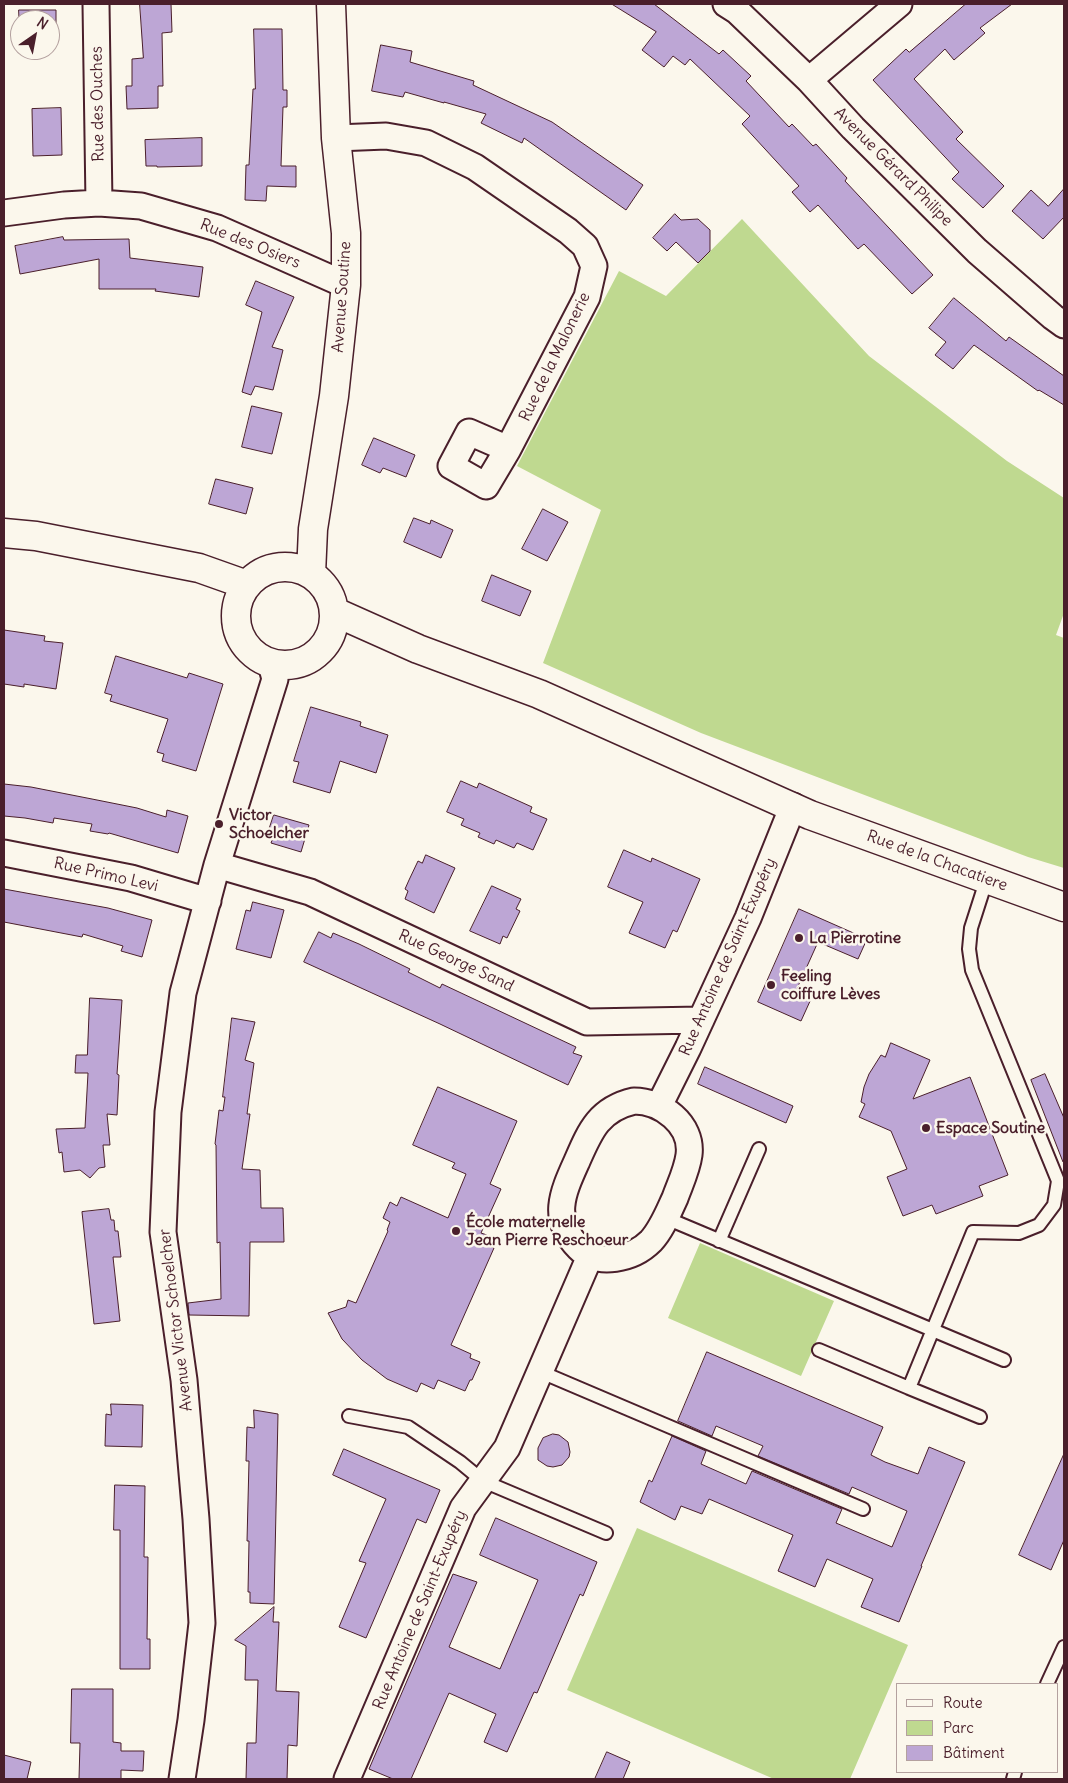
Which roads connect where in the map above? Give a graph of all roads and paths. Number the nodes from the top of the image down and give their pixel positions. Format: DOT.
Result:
graph roads {
  1 [pos="96,4"];
  2 [pos="331,4"];
  3 [pos="726,4"];
  4 [pos="899,4"];
  5 [pos="809,80"];
  6 [pos="336,138"];
  7 [pos="99,203"];
  8 [pos="4,213"];
  9 [pos="346,285"];
  10 [pos="1064,325"];
  11 [pos="508,449"];
  12 [pos="313,529"];
  13 [pos="4,533"];
  14 [pos="311,574"];
  15 [pos="256,578"];
  16 [pos="335,612"];
  17 [pos="271,664"];
  18 [pos="802,811"];
  19 [pos="4,853"];
  20 [pos="217,865"];
  21 [pos="987,878"];
  22 [pos="208,901"];
  23 [pos="1064,907"];
  24 [pos="701,1020"];
  25 [pos="658,1106"];
  26 [pos="759,1149"];
  27 [pos="666,1218"];
  28 [pos="719,1241"];
  29 [pos="590,1256"];
  30 [pos="933,1329"];
  31 [pos="819,1350"];
  32 [pos="1004,1360"];
  33 [pos="541,1372"];
  34 [pos="909,1388"];
  35 [pos="348,1416"];
  36 [pos="980,1417"];
  37 [pos="483,1481"];
  38 [pos="863,1509"];
  39 [pos="606,1533"];
  40 [pos="1064,1646"];
  41 [pos="1047,1683"];
  42 [pos="182,1779"];
  43 [pos="347,1779"];
  1 -- 7 [label="street, Rue des Ouches"];
  2 -- 6 [label="street, Avenue Soutine"];
  3 -- 5 [label="street, Avenue Gérard Philipe"];
  4 -- 5 [label="street"];
  5 -- 10 [label="street, Avenue Gérard Philipe"];
  6 -- 9 [label="street, Avenue Soutine"];
  6 -- 11 [label="street, Rue de la Malonerie"];
  7 -- 8 [label="street, Rue des Osiers"];
  7 -- 9 [label="street, Rue des Osiers"];
  9 -- 12 [label="street, Avenue Soutine"];
  12 -- 14 [label="street, Avenue Soutine"];
  12 -- 15 [label="street"];
  13 -- 15 [label="street"];
  14 -- 15 [label="street"];
  14 -- 16 [label="street"];
  15 -- 17 [label="street"];
  16 -- 17 [label="street"];
  16 -- 18 [label="street, Rue de la Chacatiere"];
  17 -- 20 [label="street, Avenue Victor Schoelcher"];
  18 -- 21 [label="street, Rue de la Chacatiere"];
  18 -- 24 [label="street, Rue Antoine de Saint-Exupéry"];
  19 -- 22 [label="street, Rue Primo Levi"];
  20 -- 22 [label="street, Avenue Victor Schoelcher"];
  20 -- 24 [label="street, Rue George Sand"];
  21 -- 23 [label="street, Rue de la Chacatiere"];
  21 -- 30 [label="lane"];
  22 -- 42 [label="street, Avenue Victor Schoelcher"];
  24 -- 25 [label="street, Rue Antoine de Saint-Exupéry"];
  25 -- 27 [label="street"];
  25 -- 29 [label="street"];
  26 -- 28 [label="lane"];
  27 -- 28 [label="lane"];
  27 -- 29 [label="street"];
  28 -- 30 [label="lane"];
  29 -- 33 [label="street, Rue Antoine de Saint-Exupéry"];
  30 -- 32 [label="lane"];
  30 -- 34 [label="lane"];
  31 -- 34 [label="lane"];
  33 -- 37 [label="street, Rue Antoine de Saint-Exupéry"];
  33 -- 38 [label="lane"];
  34 -- 36 [label="lane"];
  35 -- 37 [label="lane"];
  37 -- 39 [label="lane"];
  37 -- 43 [label="street, Rue Antoine de Saint-Exupéry"];
  40 -- 41 [label="lane"];
}
